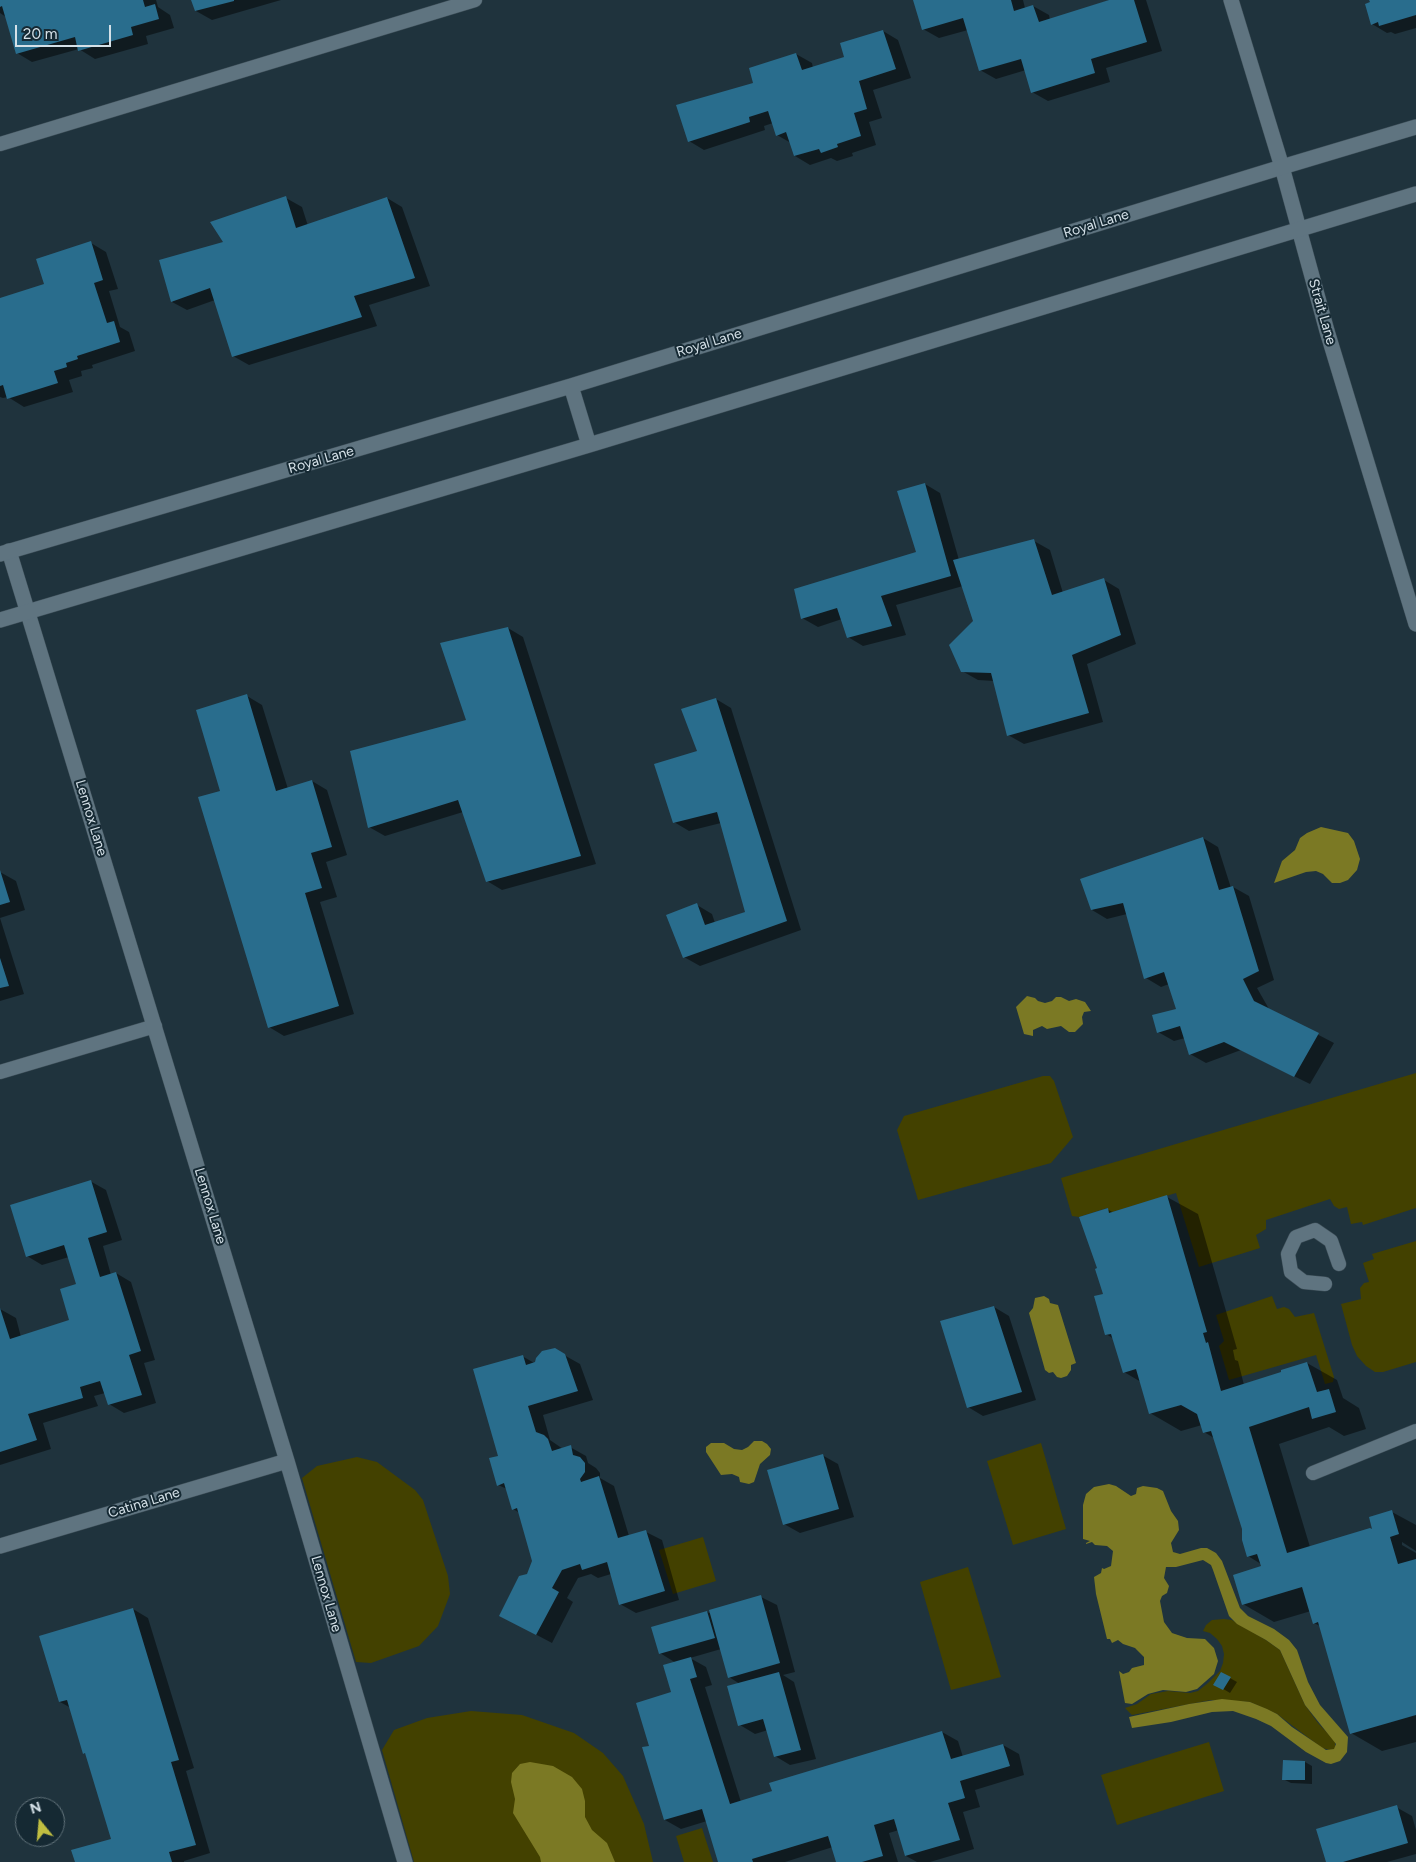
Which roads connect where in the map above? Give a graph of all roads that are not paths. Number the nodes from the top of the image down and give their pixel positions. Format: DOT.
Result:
graph roads {
  1 [pos="475,0"];
  2 [pos="1231,0"];
  3 [pos="1416,127"];
  4 [pos="0,144"];
  5 [pos="1282,166"];
  6 [pos="1416,194"];
  7 [pos="1299,228"];
  8 [pos="571,386"];
  9 [pos="589,444"];
  10 [pos="4,553"];
  11 [pos="28,611"];
  12 [pos="0,620"];
  13 [pos="1416,624"];
  14 [pos="155,1026"];
  15 [pos="0,1072"];
  16 [pos="1340,1264"];
  17 [pos="1325,1284"];
  18 [pos="1416,1431"];
  19 [pos="287,1461"];
  20 [pos="1313,1473"];
  21 [pos="0,1546"];
  22 [pos="405,1862"];
  1 -- 4 [label="lane"];
  2 -- 5 [label="main road, Strait Lane"];
  3 -- 5 [label="main road, Royal Lane"];
  5 -- 7 [label="main road, Strait Lane"];
  5 -- 8 [label="main road, Royal Lane"];
  6 -- 7 [label="main road"];
  7 -- 9 [label="main road"];
  7 -- 13 [label="main road, Strait Lane"];
  8 -- 9 [label="main road"];
  8 -- 10 [label="main road, Royal Lane"];
  9 -- 11 [label="main road"];
  10 -- 11 [label="main road, Lennox Lane"];
  11 -- 12 [label="main road"];
  11 -- 14 [label="main road, Lennox Lane"];
  14 -- 15 [label="lane"];
  14 -- 19 [label="main road, Lennox Lane"];
  16 -- 17 [label="lane"];
  18 -- 20 [label="lane"];
  19 -- 21 [label="main road, Catina Lane"];
  19 -- 22 [label="main road, Lennox Lane"];
}
